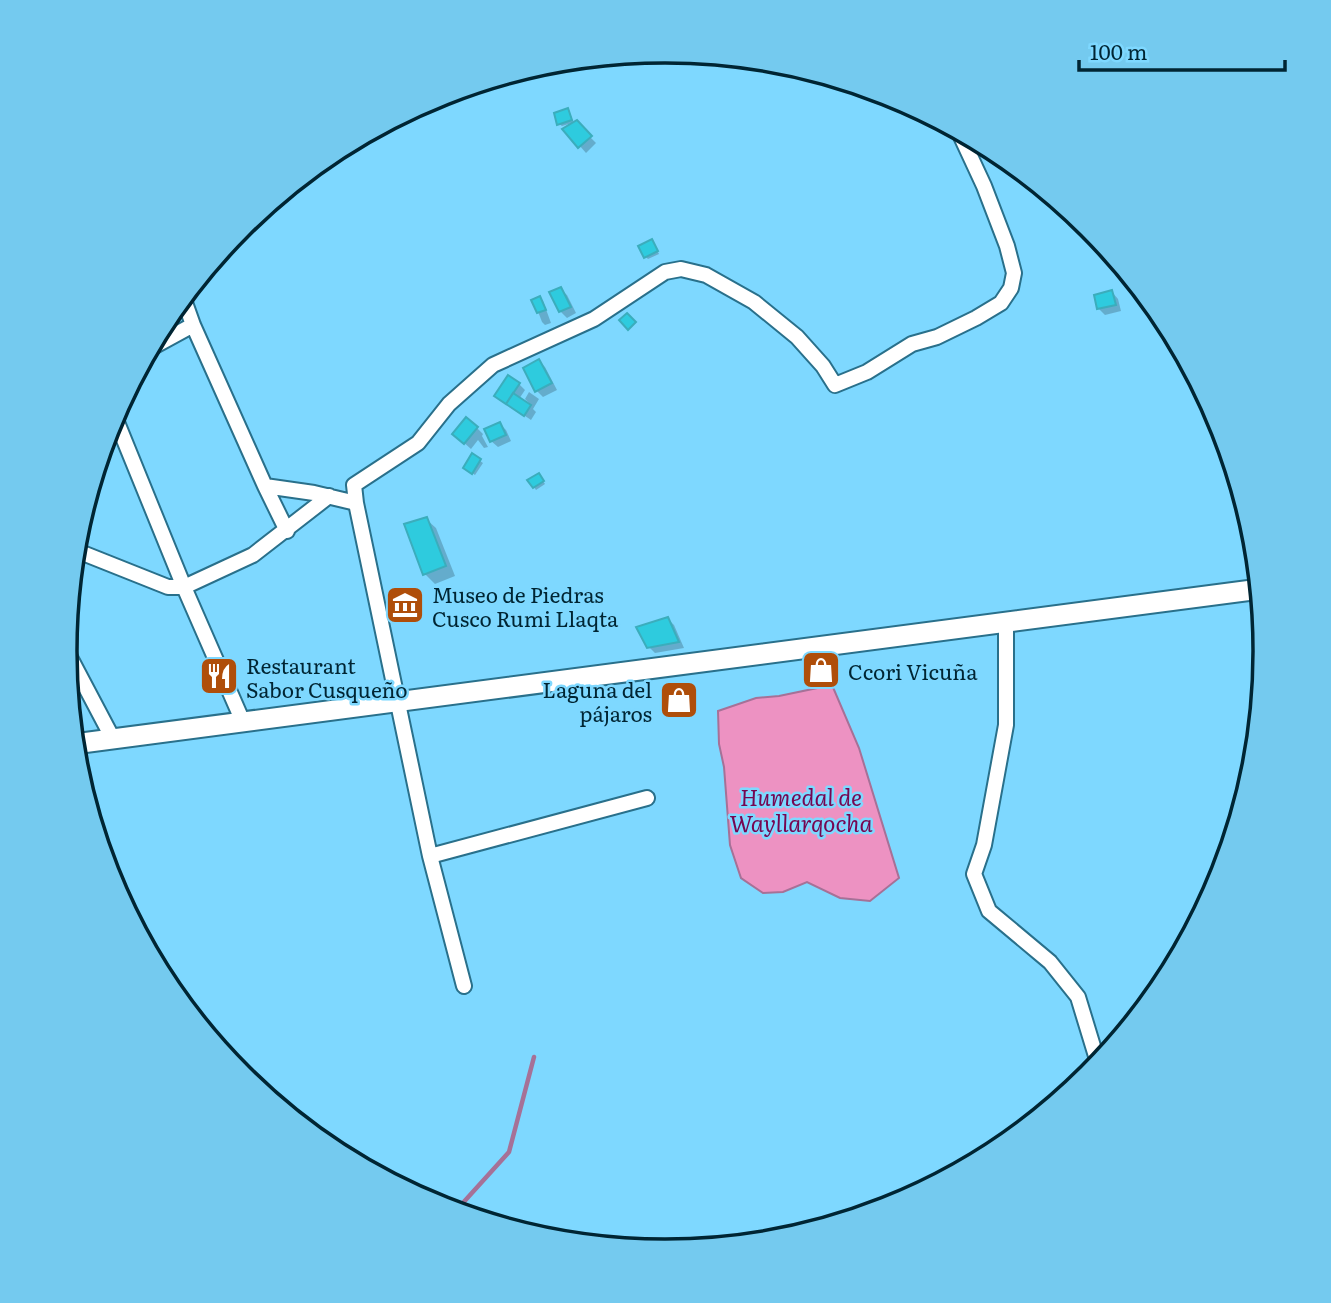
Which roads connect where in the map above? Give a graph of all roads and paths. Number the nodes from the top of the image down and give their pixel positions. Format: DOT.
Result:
graph roads {
  1 [pos="965,145"];
  2 [pos="187,309"];
  3 [pos="193,325"];
  4 [pos="167,339"];
  5 [pos="120,430"];
  6 [pos="265,486"];
  7 [pos="329,496"];
  8 [pos="356,503"];
  9 [pos="287,531"];
  10 [pos="85,554"];
  11 [pos="184,587"];
  12 [pos="1251,590"];
  13 [pos="1006,623"];
  14 [pos="78,672"];
  15 [pos="399,701"];
  16 [pos="243,722"];
  17 [pos="113,739"];
  18 [pos="84,743"];
  19 [pos="647,798"];
  20 [pos="430,856"];
  21 [pos="464,986"];
  22 [pos="1095,1054"];
  1 -- 8 [label="street"];
  2 -- 3 [label="street"];
  3 -- 4 [label="street"];
  3 -- 6 [label="street"];
  5 -- 11 [label="street"];
  6 -- 7 [label="street"];
  6 -- 9 [label="street"];
  7 -- 8 [label="street"];
  7 -- 9 [label="street"];
  8 -- 15 [label="street"];
  9 -- 11 [label="street"];
  10 -- 11 [label="street"];
  11 -- 16 [label="street"];
  12 -- 13 [label="highway"];
  13 -- 15 [label="highway"];
  13 -- 22 [label="street"];
  14 -- 17 [label="street"];
  15 -- 16 [label="highway"];
  15 -- 20 [label="street"];
  16 -- 17 [label="highway"];
  17 -- 18 [label="highway"];
  19 -- 20 [label="street"];
  20 -- 21 [label="street"];
}
